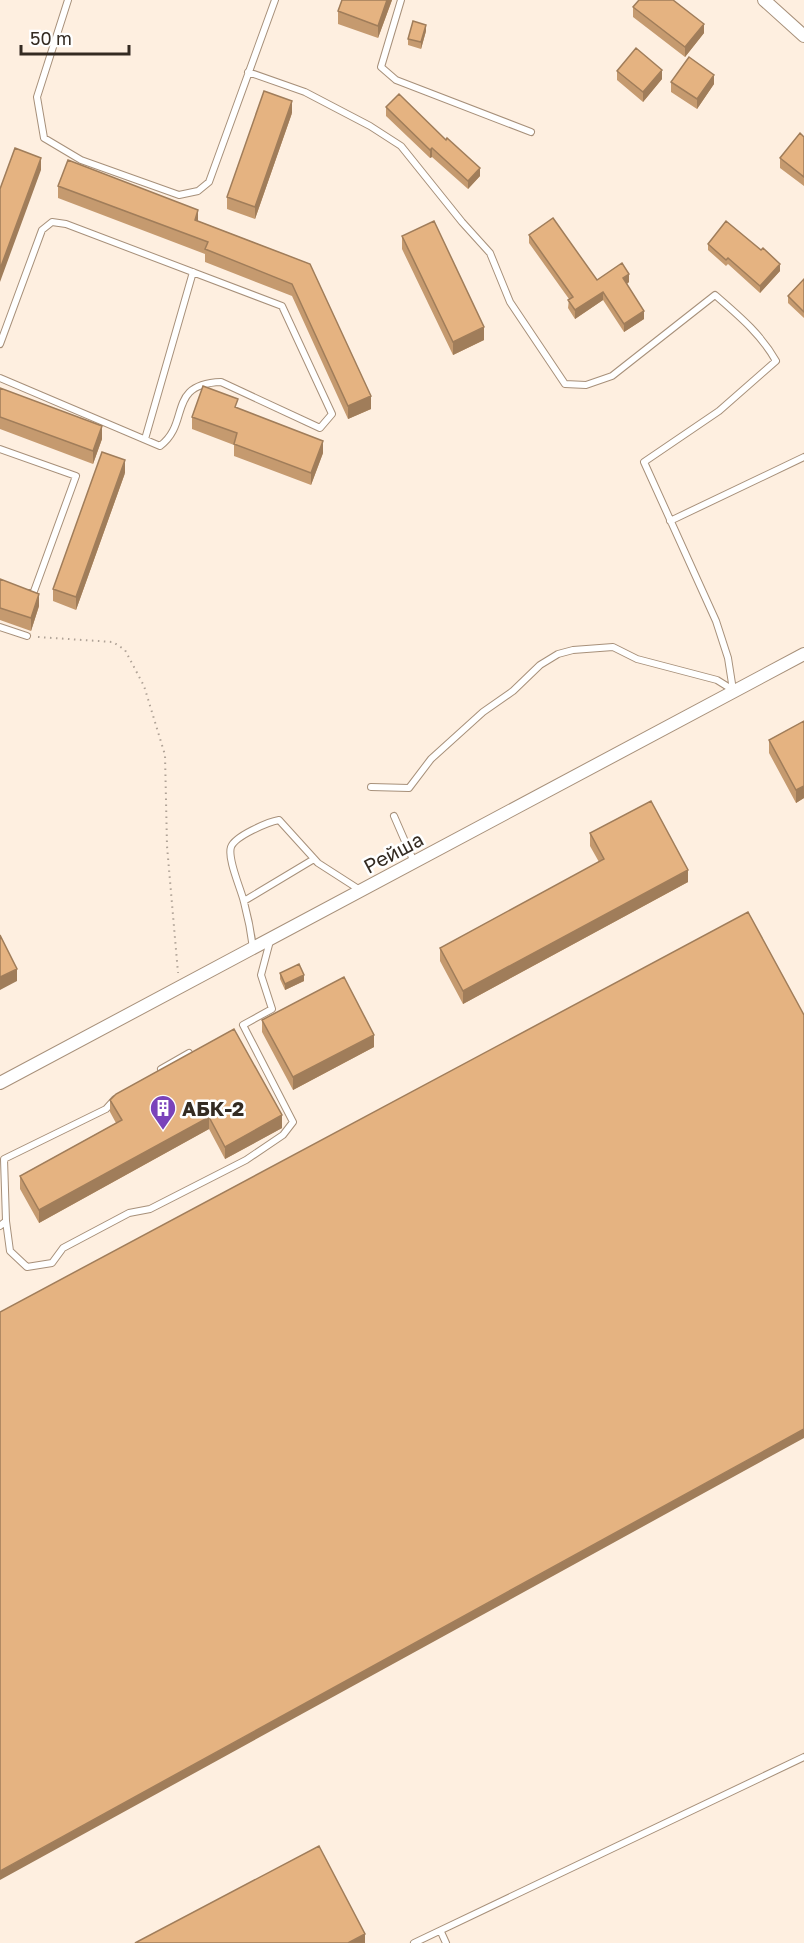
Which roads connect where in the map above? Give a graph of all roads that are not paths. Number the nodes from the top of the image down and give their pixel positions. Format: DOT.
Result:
graph roads {
  1 [pos="69,0"];
  2 [pos="275,0"];
  3 [pos="400,0"];
  4 [pos="764,0"];
  5 [pos="804,36"];
  6 [pos="248,72"];
  7 [pos="531,132"];
  8 [pos="193,272"];
  9 [pos="0,344"];
  10 [pos="0,378"];
  11 [pos="145,439"];
  12 [pos="0,449"];
  13 [pos="804,457"];
  14 [pos="670,521"];
  15 [pos="22,590"];
  16 [pos="0,627"];
  17 [pos="27,636"];
  18 [pos="804,654"];
  19 [pos="733,690"];
  20 [pos="370,787"];
  21 [pos="394,816"];
  22 [pos="314,859"];
  23 [pos="414,862"];
  24 [pos="361,891"];
  25 [pos="244,901"];
  26 [pos="270,940"];
  27 [pos="253,948"];
  28 [pos="243,1025"];
  29 [pos="233,1030"];
  30 [pos="193,1051"];
  31 [pos="155,1072"];
  32 [pos="0,1083"];
  33 [pos="120,1094"];
  34 [pos="6,1221"];
  35 [pos="0,1226"];
  36 [pos="804,1757"];
  37 [pos="441,1932"];
  38 [pos="414,1943"];
  39 [pos="446,1943"];
  1 -- 6 [label="lane"];
  2 -- 6 [label="lane"];
  3 -- 7 [label="lane"];
  4 -- 5 [label="street"];
  6 -- 14 [label="lane"];
  8 -- 9 [label="lane"];
  8 -- 11 [label="lane"];
  8 -- 11 [label="lane"];
  10 -- 11 [label="lane"];
  12 -- 15 [label="lane"];
  13 -- 14 [label="lane"];
  14 -- 19 [label="lane"];
  16 -- 17 [label="lane"];
  18 -- 19 [label="street, Рейша"];
  19 -- 20 [label="lane"];
  19 -- 23 [label="street, Рейша"];
  21 -- 23 [label="lane"];
  22 -- 24 [label="lane"];
  22 -- 25 [label="lane"];
  22 -- 25 [label="lane"];
  23 -- 24 [label="street, Рейша"];
  24 -- 26 [label="street, Рейша"];
  25 -- 27 [label="lane"];
  26 -- 27 [label="street, Рейша"];
  26 -- 28 [label="lane"];
  27 -- 32 [label="street, Рейша"];
  28 -- 29 [label="lane"];
  28 -- 34 [label="lane"];
  30 -- 31 [label="lane"];
  33 -- 34 [label="lane"];
  34 -- 35 [label="lane"];
  36 -- 37 [label="lane"];
  37 -- 38 [label="lane"];
  37 -- 39 [label="lane"];
}
